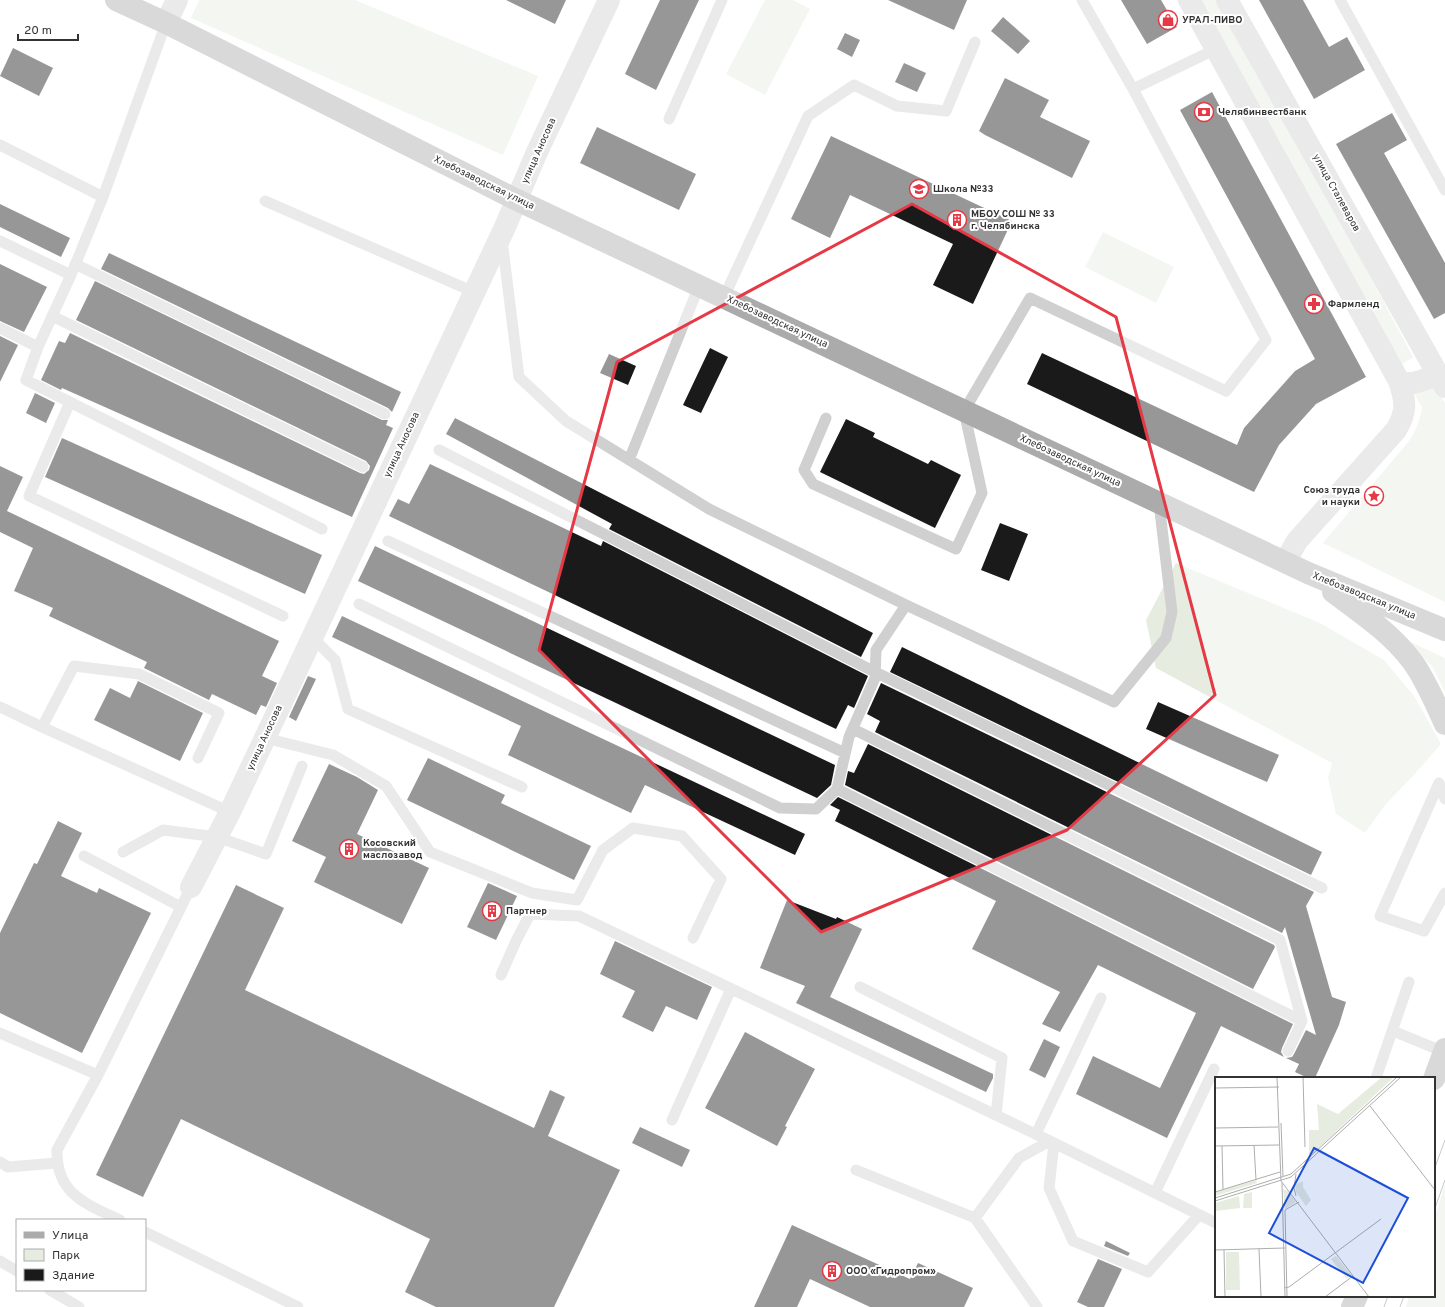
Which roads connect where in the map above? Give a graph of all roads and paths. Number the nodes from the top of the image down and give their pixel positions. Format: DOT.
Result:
graph roads {
  1 [pos="116,0"];
  2 [pos="177,0"];
  3 [pos="608,0"];
  4 [pos="722,0"];
  5 [pos="1082,0"];
  6 [pos="1189,0"];
  7 [pos="1227,0"];
  8 [pos="1340,0"];
  9 [pos="166,23"];
  10 [pos="975,42"];
  11 [pos="1216,49"];
  12 [pos="1133,90"];
  13 [pos="669,119"];
  14 [pos="0,145"];
  15 [pos="1445,190"];
  16 [pos="102,196"];
  17 [pos="517,200"];
  18 [pos="265,201"];
  19 [pos="502,234"];
  20 [pos="0,241"];
  21 [pos="76,264"];
  22 [pos="71,275"];
  23 [pos="699,286"];
  24 [pos="474,292"];
  25 [pos="724,297"];
  26 [pos="52,316"];
  27 [pos="0,328"];
  28 [pos="38,347"];
  29 [pos="1443,377"];
  30 [pos="1399,381"];
  31 [pos="70,402"];
  32 [pos="964,411"];
  33 [pos="385,414"];
  34 [pos="826,418"];
  35 [pos="438,450"];
  36 [pos="629,460"];
  37 [pos="363,467"];
  38 [pos="1159,502"];
  39 [pos="322,529"];
  40 [pos="388,541"];
  41 [pos="1285,562"];
  42 [pos="1308,573"];
  43 [pos="359,604"];
  44 [pos="906,605"];
  45 [pos="283,616"];
  46 [pos="1445,630"];
  47 [pos="312,637"];
  48 [pos="875,672"];
  49 [pos="0,707"];
  50 [pos="1445,724"];
  51 [pos="42,727"];
  52 [pos="853,729"];
  53 [pos="265,738"];
  54 [pos="845,753"];
  55 [pos="198,758"];
  56 [pos="302,766"];
  57 [pos="522,788"];
  58 [pos="837,789"];
  59 [pos="1445,799"];
  60 [pos="230,812"];
  61 [pos="217,837"];
  62 [pos="123,852"];
  63 [pos="84,856"];
  64 [pos="191,887"];
  65 [pos="1322,888"];
  66 [pos="1445,893"];
  67 [pos="181,907"];
  68 [pos="693,938"];
  69 [pos="500,975"];
  70 [pos="1409,982"];
  71 [pos="860,987"];
  72 [pos="731,989"];
  73 [pos="1100,998"];
  74 [pos="1302,1021"];
  75 [pos="1393,1031"];
  76 [pos="0,1033"];
  77 [pos="1444,1050"];
  78 [pos="1288,1051"];
  79 [pos="1214,1069"];
  80 [pos="98,1075"];
  81 [pos="1376,1077"];
  82 [pos="1435,1077"];
  83 [pos="996,1115"];
  84 [pos="672,1120"];
  85 [pos="1036,1134"];
  86 [pos="1052,1142"];
  87 [pos="0,1162"];
  88 [pos="57,1163"];
  89 [pos="856,1170"];
  90 [pos="1155,1193"];
  91 [pos="1199,1215"];
  92 [pos="975,1218"];
  93 [pos="118,1219"];
  94 [pos="1215,1223"];
  95 [pos="146,1232"];
  96 [pos="0,1261"];
  97 [pos="16,1270"];
  98 [pos="52,1291"];
  99 [pos="1357,1297"];
  100 [pos="79,1307"];
  101 [pos="298,1307"];
  102 [pos="1037,1307"];
  103 [pos="1352,1307"];
  1 -- 9 [label="main road, Хлебозаводская улица"];
  2 -- 9 [label="street"];
  3 -- 17 [label="street, улица Аносова"];
  4 -- 13 [label="lane"];
  5 -- 12 [label="lane"];
  6 -- 11 [label="street"];
  7 -- 29 [label="street, улица Сталеваров"];
  8 -- 15 [label="lane"];
  9 -- 16 [label="lane"];
  9 -- 17 [label="main road, Хлебозаводская улица"];
  10 -- 25 [label="lane"];
  11 -- 12 [label="lane"];
  11 -- 30 [label="street"];
  12 -- 32 [label="lane"];
  14 -- 16 [label="lane"];
  16 -- 21 [label="lane"];
  17 -- 19 [label="street, улица Аносова"];
  17 -- 23 [label="main road, Хлебозаводская улица"];
  18 -- 24 [label="lane"];
  19 -- 24 [label="street, улица Аносова"];
  19 -- 36 [label="lane"];
  20 -- 22 [label="lane"];
  21 -- 22 [label="lane"];
  21 -- 33 [label="lane"];
  22 -- 26 [label="lane"];
  23 -- 25 [label="main road, Хлебозаводская улица"];
  23 -- 36 [label="lane"];
  24 -- 47 [label="street, улица Аносова"];
  25 -- 32 [label="main road, Хлебозаводская улица"];
  26 -- 28 [label="lane"];
  26 -- 37 [label="lane"];
  27 -- 28 [label="lane"];
  28 -- 31 [label="lane"];
  29 -- 30 [label="street"];
  30 -- 41 [label="street"];
  31 -- 39 [label="lane"];
  31 -- 45 [label="lane"];
  32 -- 34 [label="lane"];
  32 -- 38 [label="main road, Хлебозаводская улица"];
  35 -- 48 [label="lane"];
  36 -- 44 [label="lane"];
  38 -- 41 [label="main road, Хлебозаводская улица"];
  38 -- 44 [label="lane"];
  40 -- 54 [label="lane"];
  41 -- 42 [label="main road, Хлебозаводская улица"];
  42 -- 46 [label="main road, Хлебозаводская улица"];
  42 -- 50 [label="main road"];
  43 -- 58 [label="lane"];
  44 -- 48 [label="lane"];
  47 -- 53 [label="street, улица Аносова"];
  47 -- 57 [label="lane"];
  48 -- 52 [label="lane"];
  48 -- 65 [label="lane"];
  49 -- 51 [label="lane"];
  51 -- 55 [label="lane"];
  51 -- 60 [label="lane"];
  52 -- 54 [label="lane"];
  52 -- 74 [label="lane"];
  53 -- 60 [label="street, улица Аносова"];
  53 -- 68 [label="lane"];
  54 -- 58 [label="lane"];
  56 -- 61 [label="lane"];
  58 -- 74 [label="lane"];
  59 -- 66 [label="lane"];
  60 -- 61 [label="street, улица Аносова"];
  61 -- 62 [label="lane"];
  61 -- 64 [label="street, улица Аносова"];
  63 -- 67 [label="lane"];
  64 -- 67 [label="lane"];
  67 -- 80 [label="lane"];
  69 -- 72 [label="lane"];
  70 -- 75 [label="lane"];
  71 -- 83 [label="lane"];
  72 -- 83 [label="lane"];
  72 -- 84 [label="lane"];
  73 -- 85 [label="lane"];
  74 -- 78 [label="lane"];
  75 -- 77 [label="lane"];
  75 -- 81 [label="lane"];
  76 -- 80 [label="lane"];
  77 -- 82 [label="main road"];
  79 -- 90 [label="lane"];
  80 -- 88 [label="lane"];
  83 -- 85 [label="lane"];
  85 -- 86 [label="lane"];
  86 -- 90 [label="lane"];
  86 -- 91 [label="lane"];
  86 -- 92 [label="lane"];
  87 -- 88 [label="lane"];
  88 -- 93 [label="lane"];
  89 -- 92 [label="lane"];
  90 -- 91 [label="lane"];
  91 -- 94 [label="lane"];
  92 -- 102 [label="lane"];
  95 -- 101 [label="lane"];
  96 -- 97 [label="lane"];
  98 -- 100 [label="lane"];
  99 -- 103 [label="main road"];
}
